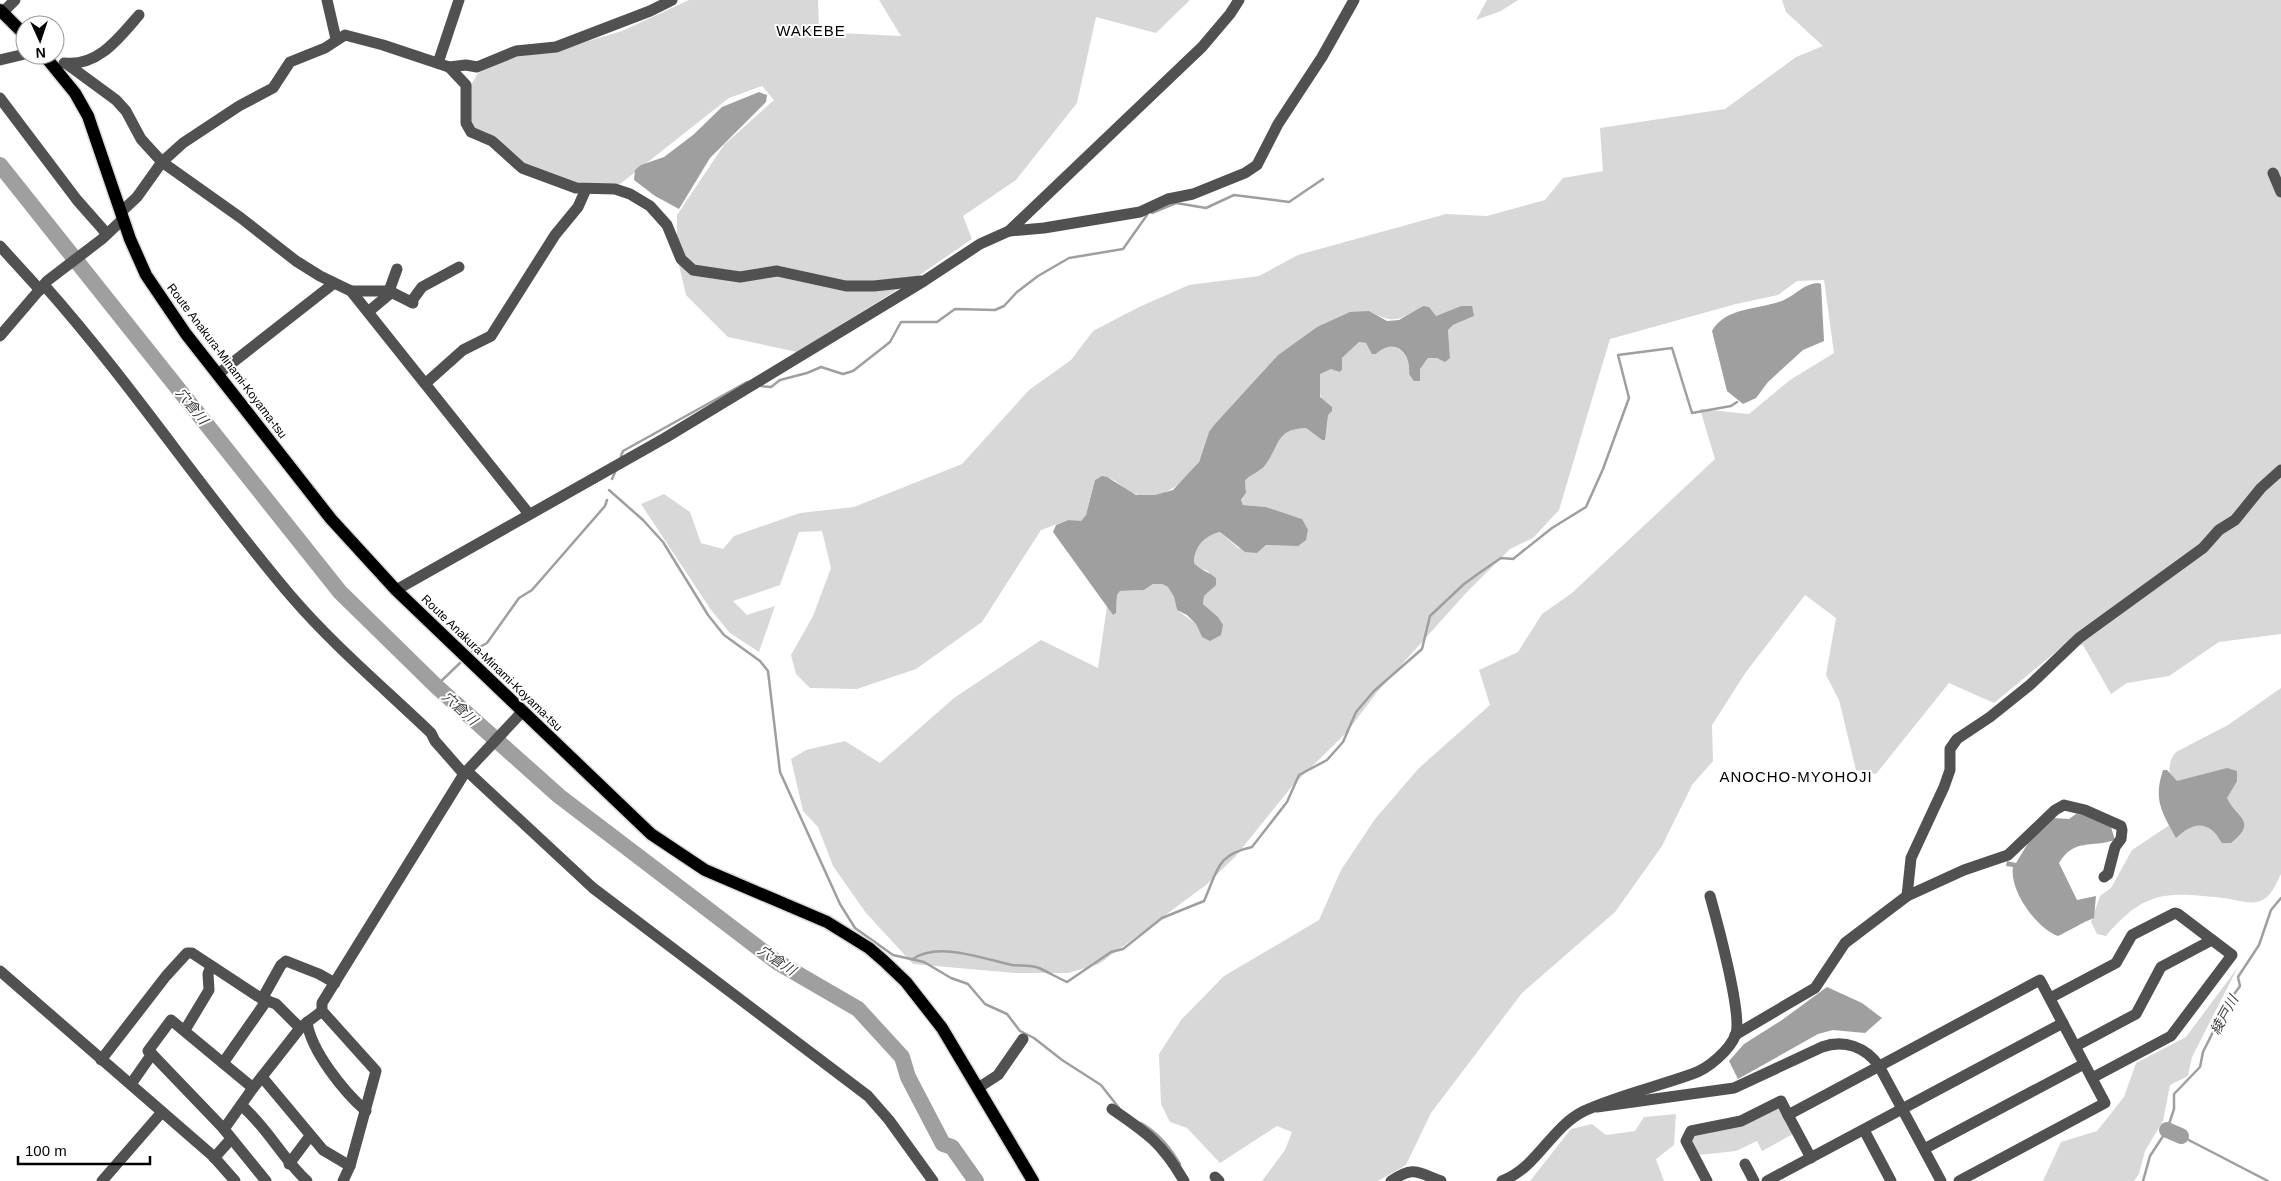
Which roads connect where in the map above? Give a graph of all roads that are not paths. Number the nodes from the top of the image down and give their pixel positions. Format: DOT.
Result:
graph roads {
  1 [pos="15,0"];
  2 [pos="327,0"];
  3 [pos="459,0"];
  4 [pos="672,0"];
  5 [pos="1239,0"];
  6 [pos="1354,0"];
  7 [pos="1,11"];
  8 [pos="139,15"];
  9 [pos="15,25"];
  10 [pos="336,39"];
  11 [pos="15,56"];
  12 [pos="0,60"];
  13 [pos="67,64"];
  14 [pos="52,65"];
  15 [pos="444,65"];
  16 [pos="0,98"];
  17 [pos="162,162"];
  18 [pos="2274,173"];
  19 [pos="586,189"];
  20 [pos="2281,192"];
  21 [pos="122,216"];
  22 [pos="1009,231"];
  23 [pos="104,237"];
  24 [pos="0,246"];
  25 [pos="459,267"];
  26 [pos="397,269"];
  27 [pos="924,281"];
  28 [pos="333,284"];
  29 [pos="44,285"];
  30 [pos="351,291"];
  31 [pos="390,292"];
  32 [pos="368,312"];
  33 [pos="0,336"];
  34 [pos="218,374"];
  35 [pos="426,383"];
  36 [pos="2281,470"];
  37 [pos="529,514"];
  38 [pos="396,590"];
  39 [pos="520,714"];
  40 [pos="466,771"];
  41 [pos="2104,877"];
  42 [pos="1710,896"];
  43 [pos="1907,896"];
  44 [pos="2212,940"];
  45 [pos="211,966"];
  46 [pos="0,971"];
  47 [pos="334,983"];
  48 [pos="2050,998"];
  49 [pos="264,1000"];
  50 [pos="322,1010"];
  51 [pos="2063,1023"];
  52 [pos="304,1025"];
  53 [pos="186,1030"];
  54 [pos="1736,1035"];
  55 [pos="1024,1040"];
  56 [pos="2076,1046"];
  57 [pos="152,1054"];
  58 [pos="101,1060"];
  59 [pos="223,1063"];
  60 [pos="2084,1064"];
  61 [pos="1879,1066"];
  62 [pos="262,1077"];
  63 [pos="2092,1078"];
  64 [pos="130,1084"];
  65 [pos="253,1088"];
  66 [pos="978,1088"];
  67 [pos="242,1105"];
  68 [pos="1597,1107"];
  69 [pos="1112,1109"];
  70 [pos="1902,1109"];
  71 [pos="366,1110"];
  72 [pos="162,1112"];
  73 [pos="1788,1115"];
  74 [pos="1864,1130"];
  75 [pos="228,1134"];
  76 [pos="310,1136"];
  77 [pos="1924,1149"];
  78 [pos="214,1158"];
  79 [pos="1811,1158"];
  80 [pos="289,1164"];
  81 [pos="1745,1164"];
  82 [pos="350,1166"];
  83 [pos="1523,1176"];
  84 [pos="102,1181"];
  85 [pos="235,1181"];
  86 [pos="266,1181"];
  87 [pos="307,1181"];
  88 [pos="343,1181"];
  89 [pos="933,1181"];
  90 [pos="1033,1181"];
  91 [pos="1184,1181"];
  92 [pos="1391,1181"];
  93 [pos="1442,1181"];
  94 [pos="1502,1181"];
  95 [pos="1707,1181"];
  96 [pos="1754,1181"];
  97 [pos="1767,1181"];
  98 [pos="1891,1181"];
  99 [pos="1941,1181"];
  100 [pos="1959,1181"];
  1 -- 7 [label="street"];
  2 -- 10 [label="street"];
  3 -- 15 [label="street"];
  4 -- 15 [label="street"];
  5 -- 22 [label="street"];
  6 -- 22 [label="street"];
  7 -- 9 [label="main road"];
  8 -- 13 [label="street"];
  10 -- 15 [label="street"];
  10 -- 17 [label="street"];
  11 -- 12 [label="street"];
  13 -- 17 [label="street"];
  14 -- 21 [label="main road, Route Anakura-Minami-Koyama-tsu"];
  15 -- 19 [label="street"];
  16 -- 23 [label="street"];
  17 -- 21 [label="street"];
  17 -- 28 [label="street"];
  18 -- 20 [label="street"];
  19 -- 27 [label="street"];
  19 -- 35 [label="street"];
  21 -- 23 [label="street"];
  21 -- 34 [label="main road, Route Anakura-Minami-Koyama-tsu"];
  22 -- 27 [label="street"];
  23 -- 29 [label="street"];
  24 -- 29 [label="street"];
  25 -- 31 [label="street"];
  26 -- 31 [label="street"];
  27 -- 37 [label="street"];
  28 -- 30 [label="street"];
  28 -- 34 [label="street"];
  29 -- 33 [label="street"];
  29 -- 40 [label="street"];
  30 -- 31 [label="street"];
  30 -- 32 [label="street"];
  31 -- 32 [label="street"];
  32 -- 35 [label="street"];
  34 -- 38 [label="main road, Route Anakura-Minami-Koyama-tsu"];
  35 -- 37 [label="street"];
  36 -- 43 [label="street"];
  37 -- 38 [label="street"];
  38 -- 39 [label="main road, Route Anakura-Minami-Koyama-tsu"];
  39 -- 40 [label="street"];
  39 -- 66 [label="main road, Route Anakura-Minami-Koyama-tsu"];
  40 -- 47 [label="street"];
  40 -- 89 [label="street"];
  41 -- 43 [label="street"];
  42 -- 54 [label="street"];
  43 -- 54 [label="street"];
  44 -- 48 [label="street"];
  44 -- 56 [label="street"];
  44 -- 63 [label="street"];
  45 -- 49 [label="street"];
  45 -- 53 [label="street"];
  45 -- 58 [label="street"];
  46 -- 58 [label="street"];
  47 -- 49 [label="street"];
  47 -- 50 [label="street"];
  48 -- 51 [label="street"];
  48 -- 61 [label="street"];
  49 -- 52 [label="street"];
  49 -- 59 [label="street"];
  50 -- 52 [label="street"];
  50 -- 71 [label="street"];
  51 -- 56 [label="street"];
  51 -- 70 [label="street"];
  52 -- 62 [label="street"];
  52 -- 71 [label="street"];
  53 -- 57 [label="street"];
  53 -- 59 [label="street"];
  54 -- 68 [label="street"];
  55 -- 66 [label="street"];
  56 -- 60 [label="street"];
  57 -- 64 [label="street"];
  57 -- 75 [label="street"];
  58 -- 64 [label="street"];
  59 -- 65 [label="street"];
  60 -- 63 [label="street"];
  60 -- 77 [label="street"];
  61 -- 68 [label="street"];
  61 -- 70 [label="street"];
  61 -- 73 [label="street"];
  62 -- 65 [label="street"];
  62 -- 76 [label="street"];
  63 -- 100 [label="street"];
  64 -- 72 [label="street"];
  65 -- 67 [label="street"];
  66 -- 90 [label="main road, Route Anakura-Minami-Koyama-tsu"];
  67 -- 75 [label="street"];
  67 -- 80 [label="street"];
  68 -- 83 [label="street"];
  69 -- 91 [label="street"];
  70 -- 74 [label="street"];
  70 -- 77 [label="street"];
  71 -- 82 [label="street"];
  72 -- 78 [label="street"];
  72 -- 84 [label="street"];
  73 -- 79 [label="street"];
  73 -- 95 [label="street"];
  74 -- 79 [label="street"];
  74 -- 98 [label="street"];
  75 -- 78 [label="street"];
  75 -- 86 [label="street"];
  76 -- 80 [label="street"];
  76 -- 82 [label="street"];
  77 -- 99 [label="street"];
  78 -- 85 [label="street"];
  79 -- 97 [label="street"];
  80 -- 87 [label="street"];
  81 -- 96 [label="street"];
  82 -- 88 [label="street"];
  83 -- 94 [label="street"];
  92 -- 93 [label="street"];
}
